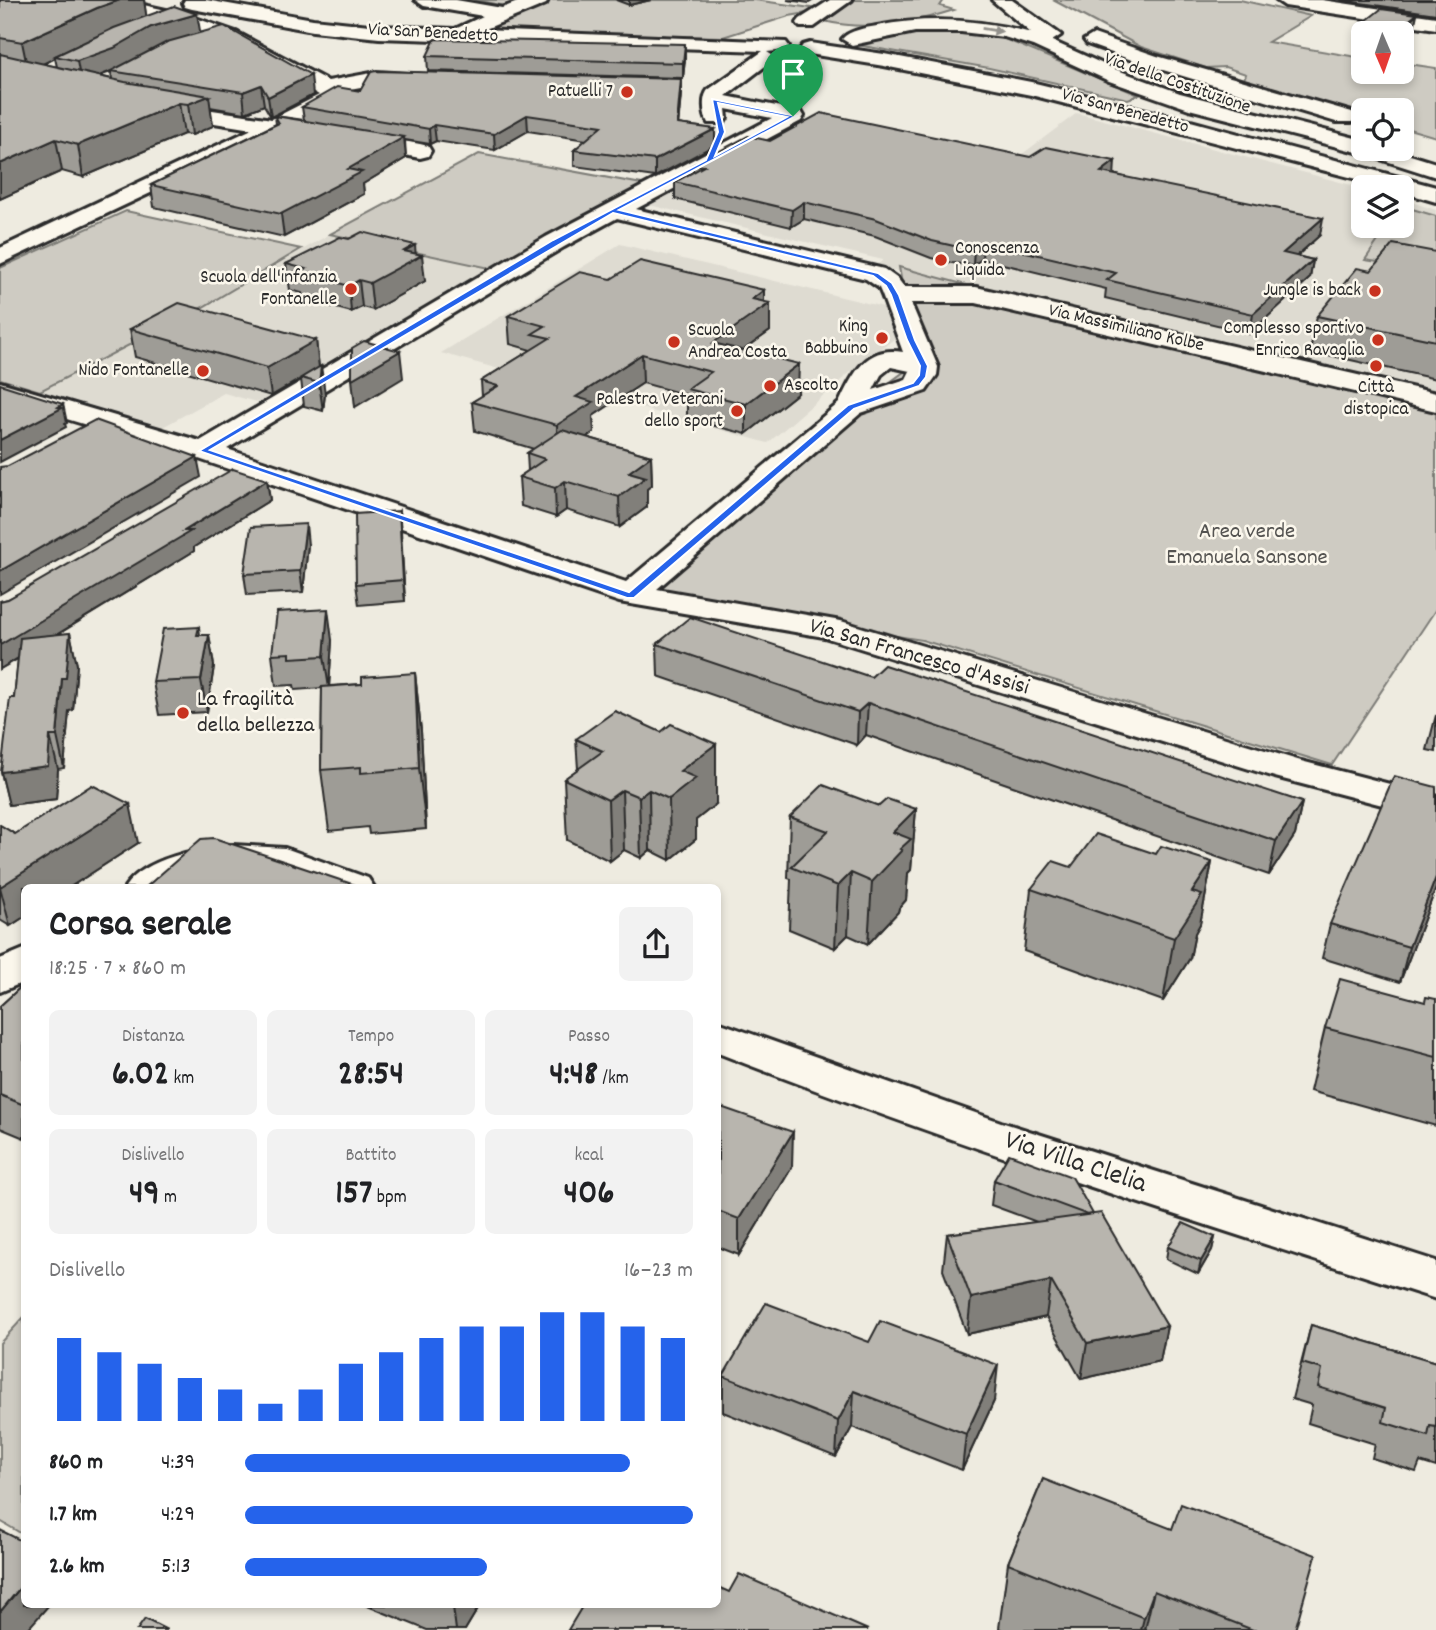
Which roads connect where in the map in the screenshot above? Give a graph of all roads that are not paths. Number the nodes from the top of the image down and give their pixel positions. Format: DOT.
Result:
graph roads {
  1 [pos="96,0"];
  2 [pos="264,0"];
  3 [pos="294,0"];
  4 [pos="424,0"];
  5 [pos="539,0"];
  6 [pos="843,0"];
  7 [pos="1001,0"];
  8 [pos="1028,0"];
  9 [pos="1285,0"];
  10 [pos="176,9"];
  11 [pos="972,9"];
  12 [pos="503,14"];
  13 [pos="807,23"];
  14 [pos="1436,23"];
  15 [pos="146,30"];
  16 [pos="1079,33"];
  17 [pos="229,36"];
  18 [pos="452,37"];
  19 [pos="845,37"];
  20 [pos="770,45"];
  21 [pos="189,47"];
  22 [pos="810,50"];
  23 [pos="444,80"];
  24 [pos="325,88"];
  25 [pos="702,92"];
  26 [pos="144,106"];
  27 [pos="793,116"];
  28 [pos="1351,119"];
  29 [pos="819,122"];
  30 [pos="276,126"];
  31 [pos="1351,128"];
  32 [pos="1351,143"];
  33 [pos="1351,144"];
  34 [pos="1414,147"];
  35 [pos="420,151"];
  36 [pos="1436,153"];
  37 [pos="1408,161"];
  38 [pos="709,162"];
  39 [pos="1436,170"];
  40 [pos="1436,189"];
  41 [pos="1436,195"];
  42 [pos="612,210"];
  43 [pos="0,257"];
  44 [pos="895,295"];
  45 [pos="911,340"];
  46 [pos="880,361"];
  47 [pos="924,366"];
  48 [pos="0,390"];
  49 [pos="1436,402"];
  50 [pos="851,407"];
  51 [pos="102,422"];
  52 [pos="68,440"];
  53 [pos="203,451"];
  54 [pos="248,466"];
  55 [pos="210,488"];
  56 [pos="631,596"];
  57 [pos="1436,808"];
  58 [pos="151,884"];
  59 [pos="346,884"];
  60 [pos="21,965"];
  61 [pos="0,978"];
  62 [pos="721,1038"];
  63 [pos="1436,1280"];
  1 -- 10 [label="main road"];
  2 -- 3 [label="main road"];
  4 -- 12 [label="main road"];
  5 -- 12 [label="main road"];
  6 -- 13 [label="main road, Via San Benedetto"];
  7 -- 32 [label="main road, Via della Costituzione"];
  8 -- 16 [label="main road, Via della Costituzione"];
  9 -- 14 [label="main road"];
  10 -- 15 [label="main road"];
  10 -- 17 [label="main road"];
  10 -- 18 [label="main road, Via San Benedetto"];
  11 -- 19 [label="main road"];
  12 -- 18 [label="main road"];
  13 -- 19 [label="main road, Via San Benedetto"];
  13 -- 20 [label="main road, Via San Benedetto"];
  16 -- 28 [label="main road"];
  16 -- 31 [label="main road, Via della Costituzione"];
  17 -- 21 [label="main road"];
  17 -- 24 [label="main road"];
  18 -- 20 [label="main road, Via San Benedetto"];
  19 -- 22 [label="main road, Via San Benedetto"];
  19 -- 33 [label="main road, one-way"];
  19 -- 40 [label="main road, Via San Benedetto"];
  20 -- 22 [label="main road, Via San Benedetto"];
  20 -- 25 [label="main road"];
  22 -- 41 [label="main road, Via San Benedetto"];
  23 -- 24 [label="main road"];
  24 -- 30 [label="main road"];
  25 -- 27 [label="main road"];
  25 -- 38 [label="main road"];
  26 -- 30 [label="main road"];
  27 -- 29 [label="main road"];
  27 -- 38 [label="main road"];
  30 -- 35 [label="main road"];
  30 -- 43 [label="main road"];
  34 -- 36 [label="main road"];
  37 -- 39 [label="main road, Via della Costituzione"];
  38 -- 42 [label="main road"];
  42 -- 44 [label="main road"];
  42 -- 53 [label="main road"];
  44 -- 45 [label="main road"];
  44 -- 49 [label="main road, Via Massimiliano Kolbe"];
  45 -- 46 [label="main road"];
  45 -- 47 [label="main road"];
  46 -- 47 [label="main road"];
  46 -- 50 [label="main road"];
  47 -- 50 [label="main road"];
  48 -- 51 [label="main road, Via San Francesco d'Assisi"];
  50 -- 56 [label="main road"];
  51 -- 52 [label="main road"];
  51 -- 53 [label="main road, Via San Francesco d'Assisi"];
  53 -- 54 [label="main road, Via San Francesco d'Assisi"];
  54 -- 55 [label="main road"];
  54 -- 56 [label="main road, Via San Francesco d'Assisi"];
  56 -- 57 [label="main road, Via San Francesco d'Assisi"];
  58 -- 59 [label="main road"];
  60 -- 61 [label="main road"];
  62 -- 63 [label="main road, Via Villa Clelia"];
}
